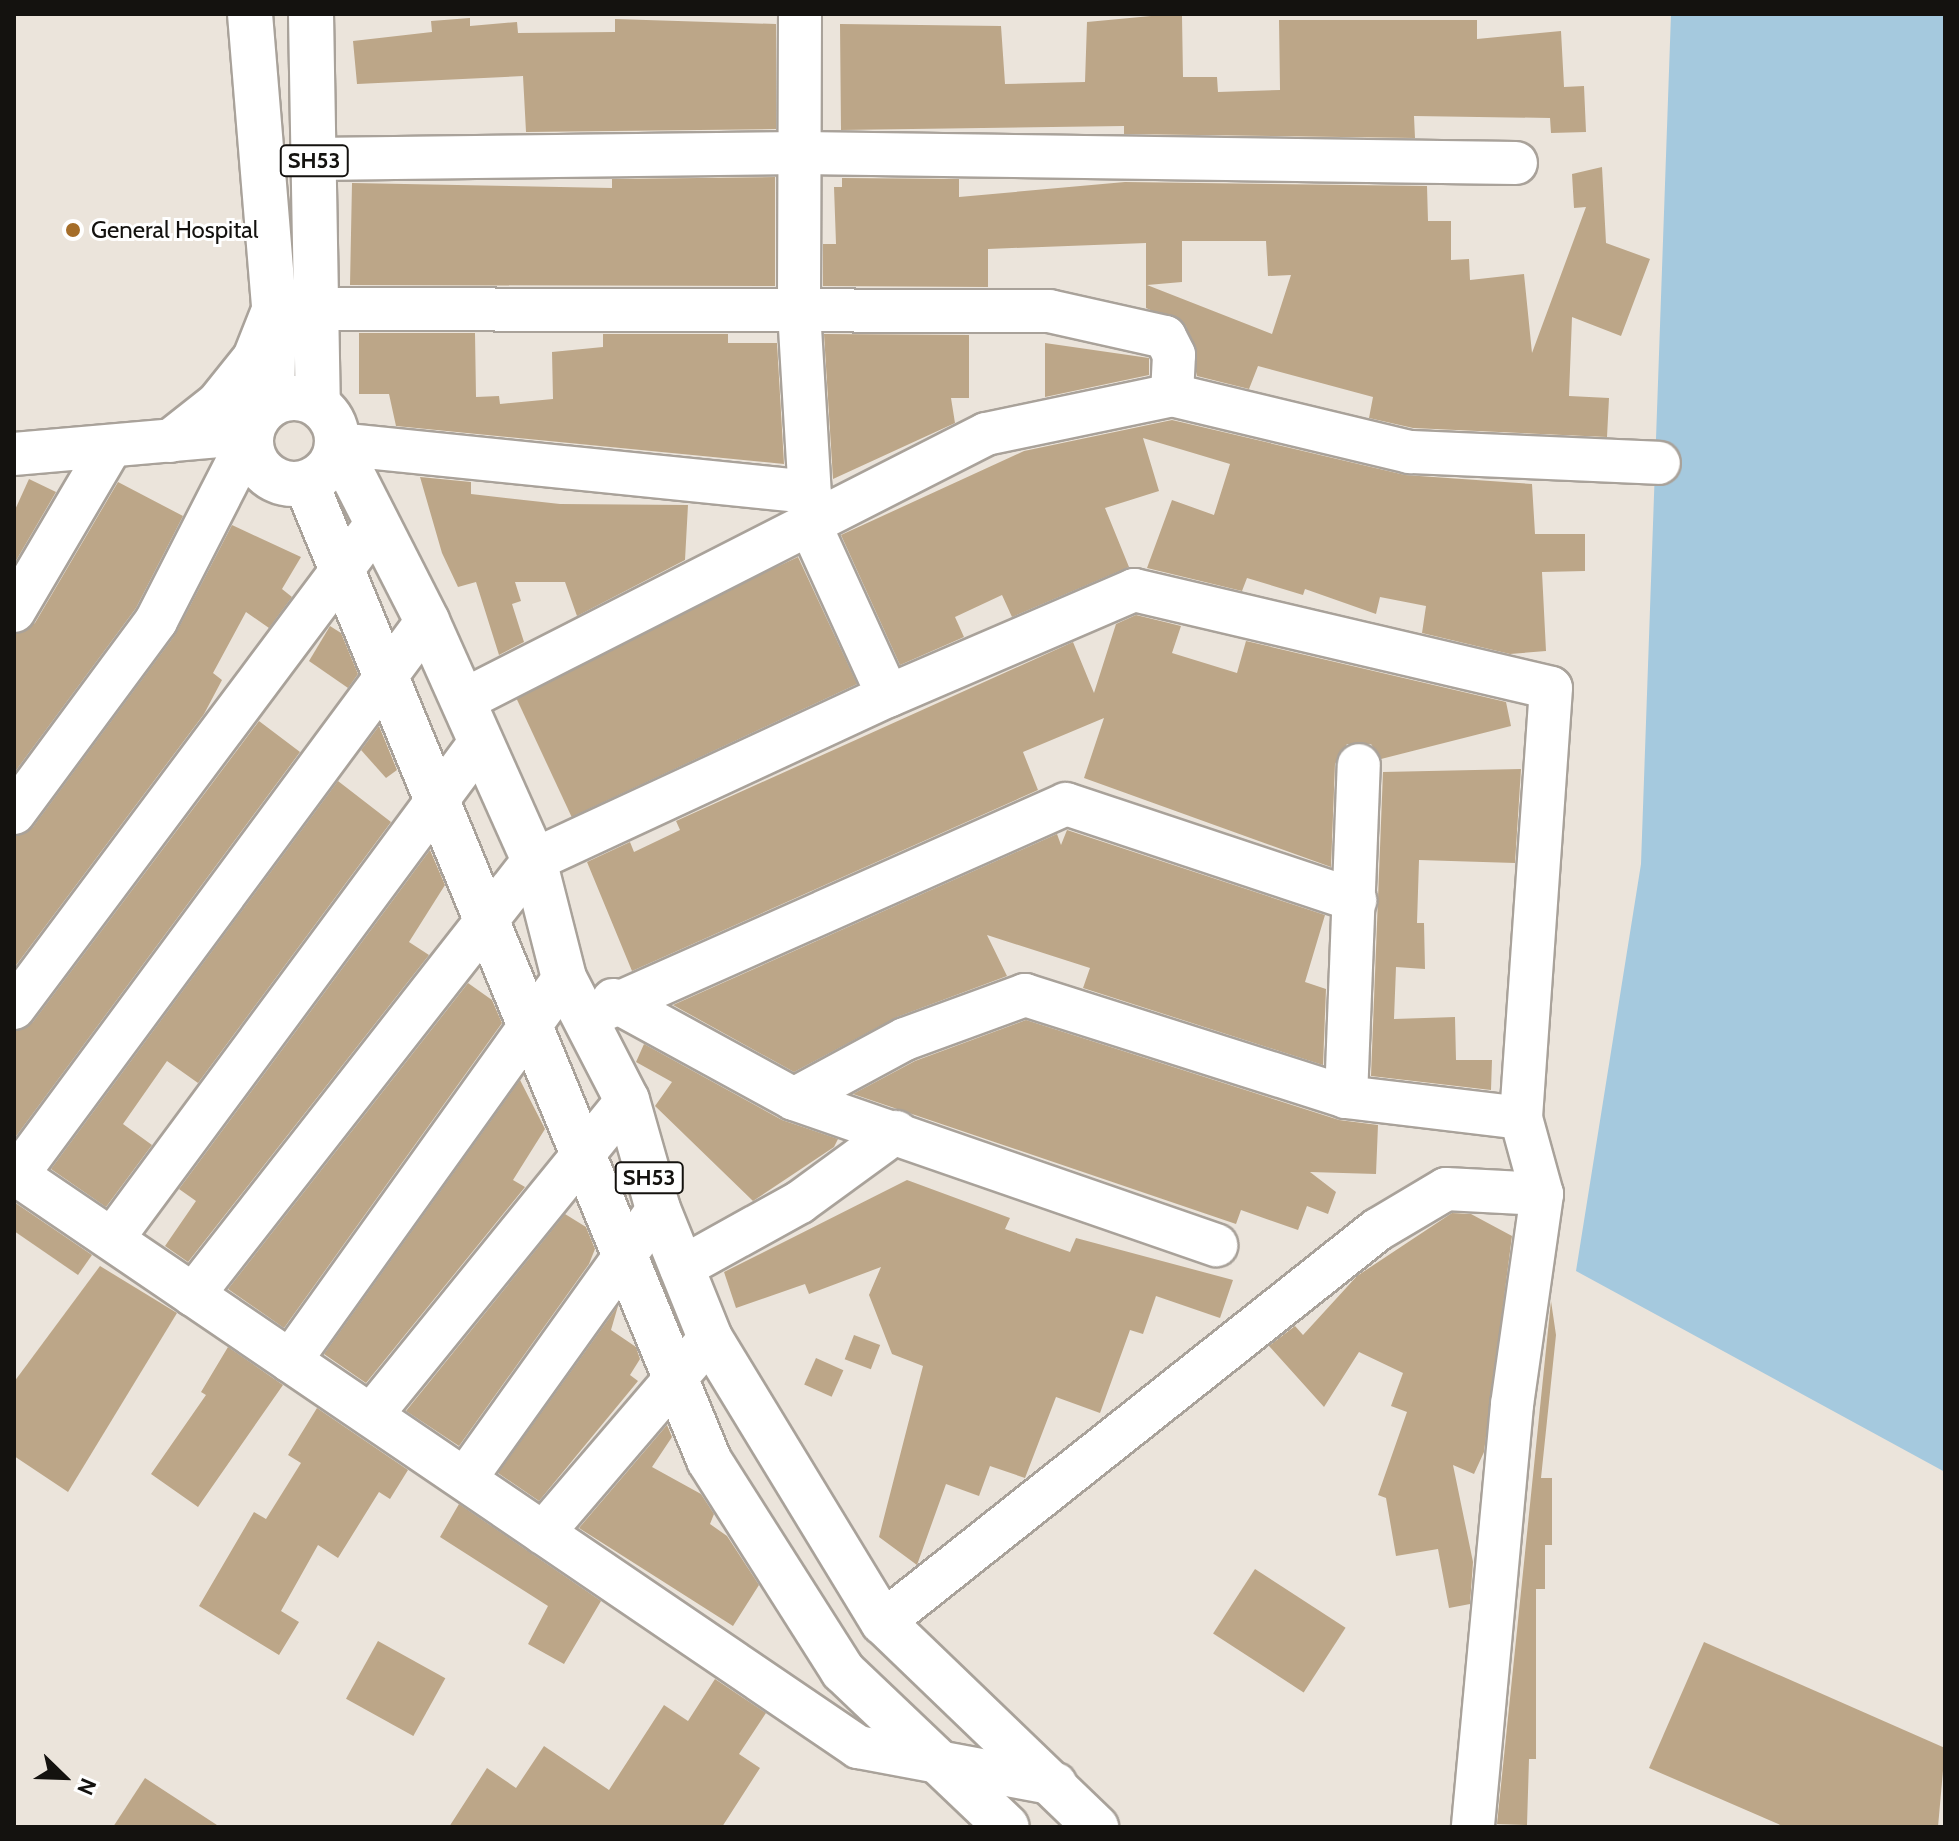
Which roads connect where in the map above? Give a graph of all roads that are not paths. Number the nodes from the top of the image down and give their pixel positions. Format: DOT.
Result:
graph roads {
  1 [pos="250,14"];
  2 [pos="311,14"];
  3 [pos="800,14"];
  4 [pos="799,153"];
  5 [pos="314,159"];
  6 [pos="1516,163"];
  7 [pos="294,308"];
  8 [pos="799,311"];
  9 [pos="1172,395"];
  10 [pos="318,404"];
  11 [pos="262,419"];
  12 [pos="170,441"];
  13 [pos="337,444"];
  14 [pos="111,446"];
  15 [pos="14,454"];
  16 [pos="1659,463"];
  17 [pos="306,483"];
  18 [pos="811,510"];
  19 [pos="374,527"];
  20 [pos="343,570"];
  21 [pos="14,611"];
  22 [pos="427,621"];
  23 [pos="388,675"];
  24 [pos="888,696"];
  25 [pos="464,700"];
  26 [pos="481,741"];
  27 [pos="1359,765"];
  28 [pos="440,797"];
  29 [pos="14,813"];
  30 [pos="534,860"];
  31 [pos="1355,900"];
  32 [pos="489,917"];
  33 [pos="564,978"];
  34 [pos="14,1008"];
  35 [pos="600,1009"];
  36 [pos="532,1024"];
  37 [pos="1346,1097"];
  38 [pos="794,1099"];
  39 [pos="627,1100"];
  40 [pos="1521,1118"];
  41 [pos="896,1132"];
  42 [pos="584,1152"];
  43 [pos="16,1174"];
  44 [pos="1542,1194"];
  45 [pos="658,1209"];
  46 [pos="113,1238"];
  47 [pos="1216,1245"];
  48 [pos="626,1254"];
  49 [pos="681,1268"];
  50 [pos="193,1295"];
  51 [pos="710,1338"];
  52 [pos="290,1361"];
  53 [pos="676,1378"];
  54 [pos="373,1413"];
  55 [pos="465,1479"];
  56 [pos="543,1533"];
  57 [pos="883,1622"];
  58 [pos="938,1762"];
  59 [pos="1056,1784"];
  60 [pos="1007,1827"];
  61 [pos="1096,1827"];
  62 [pos="1473,1827"];
  1 -- 7 [label="main road, SH53"];
  2 -- 5 [label="main road, SH53"];
  3 -- 4 [label="street"];
  4 -- 5 [label="street"];
  4 -- 6 [label="street"];
  4 -- 8 [label="street"];
  5 -- 7 [label="main road, SH53"];
  7 -- 8 [label="street"];
  7 -- 10 [label="main road, SH53"];
  7 -- 11 [label="main road, SH53"];
  7 -- 12 [label="street"];
  8 -- 9 [label="street"];
  8 -- 18 [label="street"];
  9 -- 16 [label="street"];
  9 -- 18 [label="street"];
  10 -- 11 [label="main road"];
  10 -- 13 [label="main road"];
  11 -- 12 [label="street"];
  11 -- 17 [label="main road"];
  11 -- 29 [label="street"];
  12 -- 14 [label="street"];
  13 -- 17 [label="main road"];
  13 -- 18 [label="street"];
  13 -- 19 [label="main road, SH53"];
  14 -- 15 [label="street"];
  14 -- 21 [label="street"];
  17 -- 20 [label="main road, SH53"];
  18 -- 24 [label="street"];
  18 -- 25 [label="street"];
  19 -- 20 [label="street"];
  19 -- 22 [label="main road, SH53"];
  20 -- 23 [label="main road, SH53"];
  20 -- 34 [label="street"];
  22 -- 23 [label="street"];
  22 -- 25 [label="main road, SH53"];
  23 -- 28 [label="main road, SH53"];
  23 -- 43 [label="street"];
  24 -- 30 [label="street"];
  24 -- 40 [label="street"];
  25 -- 26 [label="main road, SH53"];
  26 -- 28 [label="street"];
  26 -- 30 [label="main road, SH53"];
  27 -- 31 [label="street"];
  28 -- 32 [label="main road, SH53"];
  28 -- 46 [label="street"];
  30 -- 32 [label="street"];
  30 -- 33 [label="main road, SH53"];
  31 -- 35 [label="street"];
  31 -- 37 [label="street"];
  32 -- 36 [label="main road, SH53"];
  32 -- 50 [label="street"];
  33 -- 35 [label="main road, SH53"];
  33 -- 36 [label="street"];
  35 -- 38 [label="street"];
  35 -- 39 [label="main road, SH53"];
  36 -- 42 [label="main road, SH53"];
  36 -- 52 [label="street"];
  37 -- 38 [label="street"];
  37 -- 40 [label="street"];
  38 -- 41 [label="street"];
  39 -- 42 [label="street"];
  39 -- 45 [label="main road, SH53"];
  40 -- 44 [label="street"];
  41 -- 47 [label="street"];
  41 -- 49 [label="street"];
  42 -- 48 [label="main road, SH53"];
  42 -- 54 [label="street"];
  43 -- 46 [label="street"];
  44 -- 57 [label="street"];
  44 -- 62 [label="street"];
  45 -- 48 [label="street"];
  45 -- 49 [label="main road, SH53"];
  46 -- 50 [label="street"];
  48 -- 53 [label="main road, SH53"];
  48 -- 55 [label="street"];
  49 -- 51 [label="main road, SH53"];
  50 -- 52 [label="street"];
  51 -- 53 [label="street"];
  51 -- 57 [label="main road, SH53"];
  52 -- 54 [label="street"];
  53 -- 56 [label="street"];
  53 -- 58 [label="main road, SH53"];
  54 -- 55 [label="street"];
  55 -- 56 [label="street"];
  56 -- 58 [label="street"];
  57 -- 59 [label="main road, SH53"];
  58 -- 59 [label="street"];
  58 -- 60 [label="main road, SH53"];
  59 -- 61 [label="main road, SH53"];
}
